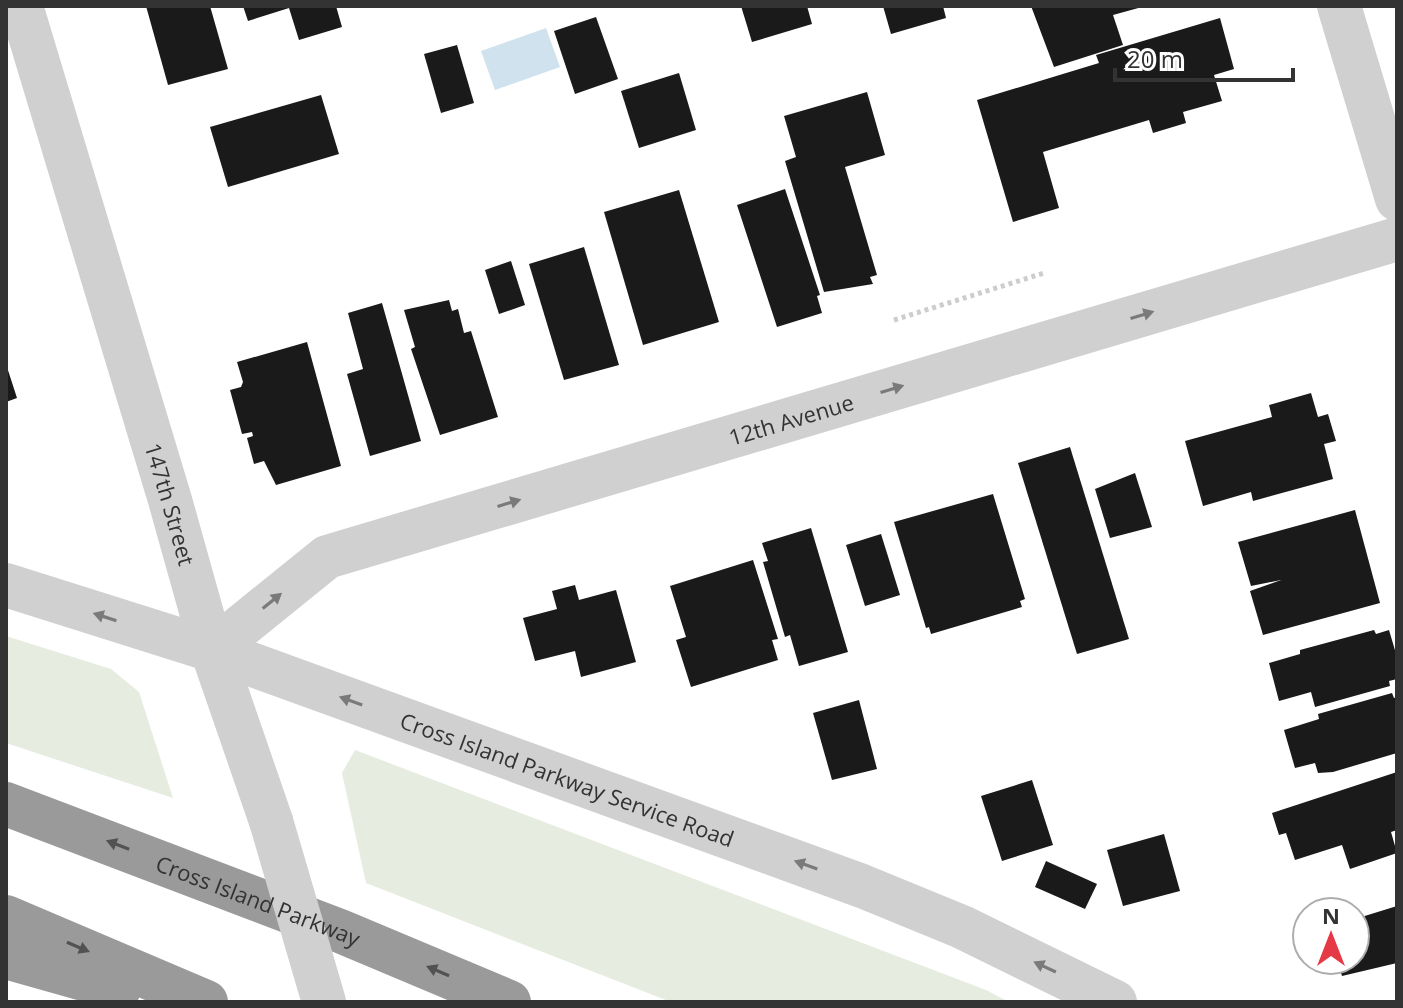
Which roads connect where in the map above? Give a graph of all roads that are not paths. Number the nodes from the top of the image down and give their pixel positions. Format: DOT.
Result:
graph roads {
  1 [pos="21,6"];
  2 [pos="1339,6"];
  3 [pos="1397,199"];
  4 [pos="1397,239"];
  5 [pos="6,585"];
  6 [pos="212,650"];
  7 [pos="6,804"];
  8 [pos="6,917"];
  9 [pos="6,957"];
  10 [pos="164,1002"];
  11 [pos="206,1002"];
  12 [pos="324,1002"];
  13 [pos="509,1002"];
  14 [pos="1115,1002"];
  1 -- 6 [label="street, 147th Street"];
  2 -- 3 [label="street"];
  6 -- 4 [label="street, 12th Avenue, one-way"];
  6 -- 5 [label="street, Cross Island Parkway Service Road, one-way"];
  6 -- 12 [label="street, 147th Street, bridge"];
  14 -- 6 [label="street, Cross Island Parkway Service Road, one-way"];
  13 -- 7 [label="highway, Cross Island Parkway, one-way"];
  8 -- 11 [label="highway, one-way"];
  9 -- 10 [label="highway"];
}
